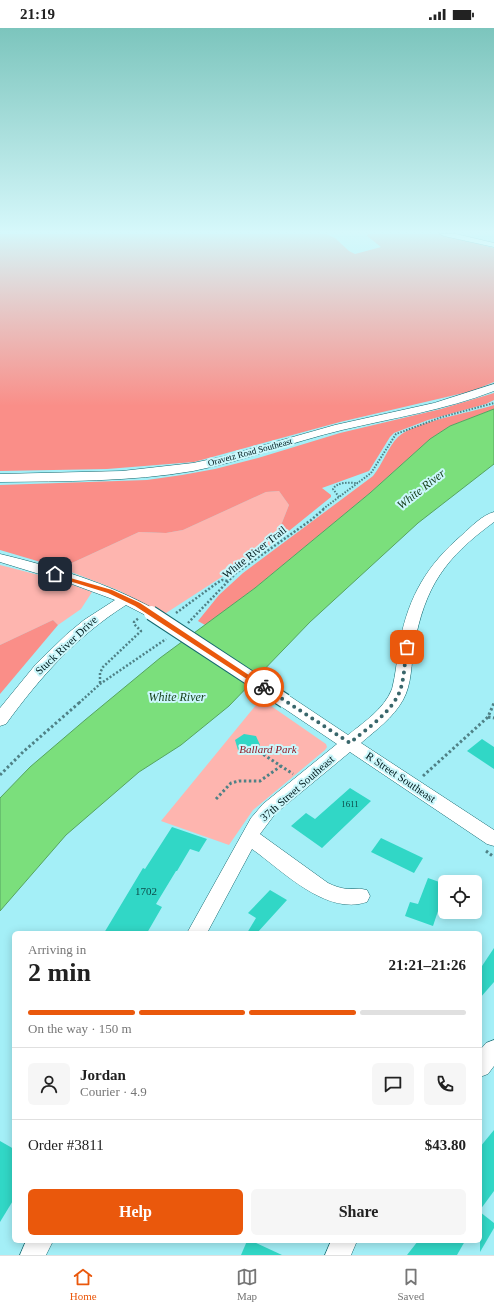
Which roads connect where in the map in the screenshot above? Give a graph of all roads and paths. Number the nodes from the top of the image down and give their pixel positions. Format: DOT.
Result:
graph roads {
  1 [pos="494,387"];
  2 [pos="494,403"];
  3 [pos="0,478"];
  4 [pos="359,483"];
  5 [pos="339,497"];
  6 [pos="494,516"];
  7 [pos="0,558"];
  8 [pos="229,581"];
  9 [pos="126,599"];
  10 [pos="155,615"];
  11 [pos="184,627"];
  12 [pos="172,635"];
  13 [pos="100,684"];
  14 [pos="494,703"];
  15 [pos="488,717"];
  16 [pos="494,718"];
  17 [pos="0,720"];
  18 [pos="350,743"];
  19 [pos="255,749"];
  20 [pos="281,766"];
  21 [pos="0,775"];
  22 [pos="303,781"];
  23 [pos="413,785"];
  24 [pos="216,799"];
  25 [pos="249,836"];
  26 [pos="494,840"];
  27 [pos="360,896"];
  28 [pos="198,931"];
  29 [pos="494,1050"];
  30 [pos="482,1064"];
  31 [pos="39,1243"];
  32 [pos="343,1243"];
  33 [pos="33,1255"];
  34 [pos="338,1255"];
  1 -- 3 [label="street, Oravetz Road Southeast"];
  2 -- 4 [label="path, White River Trail"];
  4 -- 5 [label="path, White River Trail"];
  4 -- 5 [label="path"];
  5 -- 8 [label="path, White River Trail"];
  6 -- 18 [label="street, 37th Street Southeast"];
  7 -- 9 [label="street, R Street Southeast"];
  8 -- 10 [label="path"];
  8 -- 11 [label="path, White River Trail"];
  9 -- 10 [label="street, R Street Southeast"];
  9 -- 17 [label="street, Stuck River Drive"];
  10 -- 13 [label="path"];
  10 -- 18 [label="street, R Street Southeast, bridge"];
  12 -- 13 [label="path"];
  13 -- 21 [label="path"];
  14 -- 15 [label="path"];
  15 -- 16 [label="path"];
  15 -- 23 [label="path"];
  18 -- 22 [label="street, 37th Street Southeast"];
  18 -- 23 [label="street, R Street Southeast"];
  19 -- 20 [label="path"];
  20 -- 22 [label="path"];
  20 -- 24 [label="path"];
  22 -- 25 [label="street, 37th Street Southeast"];
  23 -- 26 [label="street, R Street Southeast"];
  25 -- 27 [label="street"];
  25 -- 28 [label="street, 37th Street Southeast"];
  29 -- 30 [label="street"];
  31 -- 33 [label="street"];
  32 -- 34 [label="street"];
}
